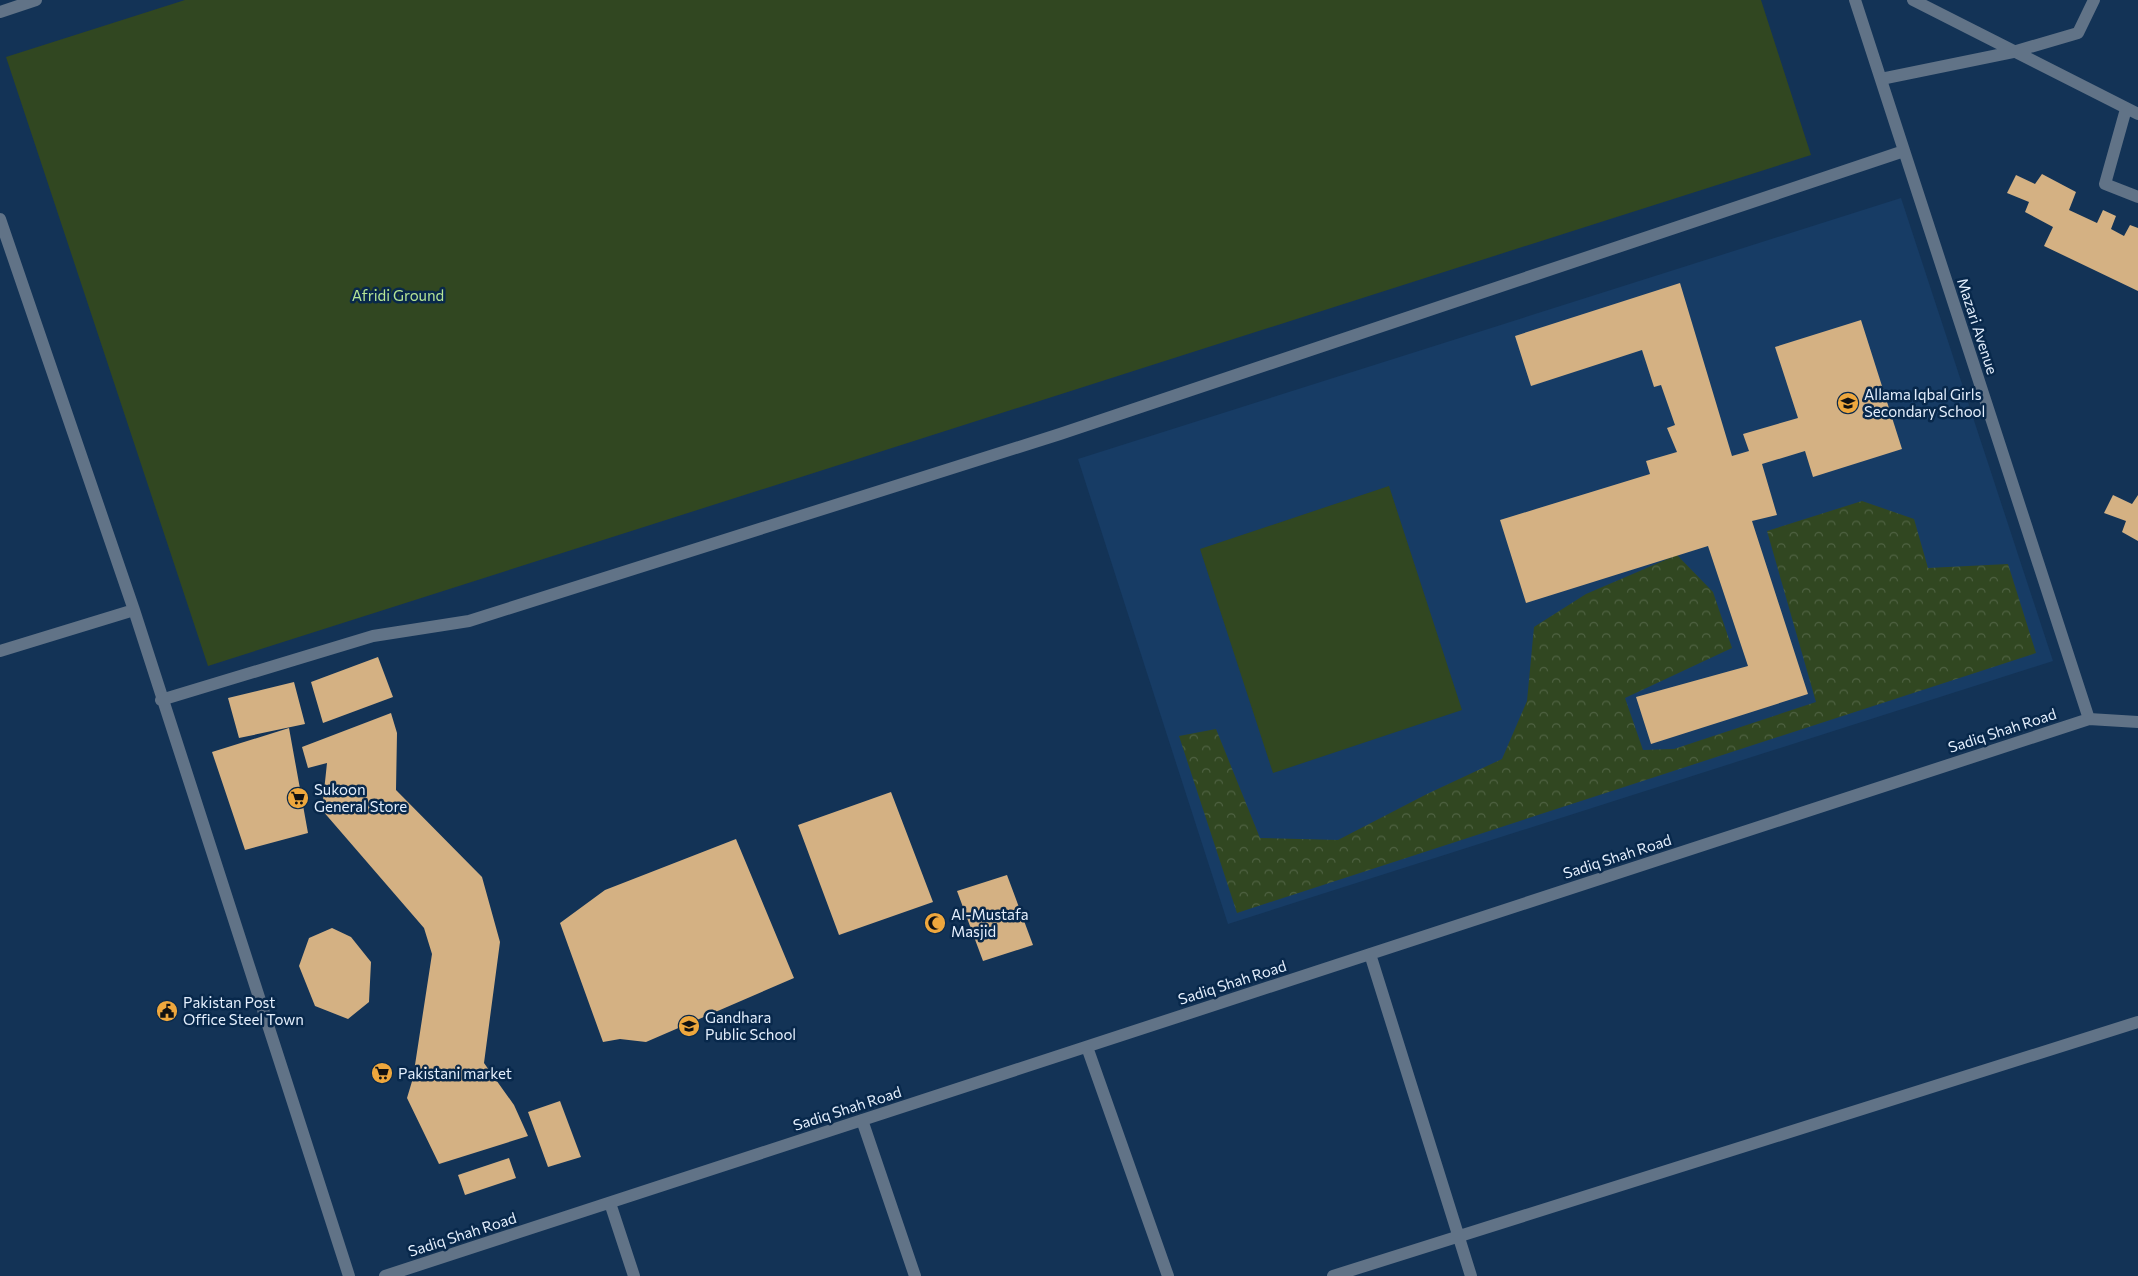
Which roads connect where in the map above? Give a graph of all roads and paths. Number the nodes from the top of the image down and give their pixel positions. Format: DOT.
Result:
graph roads {
  1 [pos="36,0"];
  2 [pos="1855,0"];
  3 [pos="1913,0"];
  4 [pos="2094,0"];
  5 [pos="0,12"];
  6 [pos="2013,52"];
  7 [pos="1880,79"];
  8 [pos="2126,109"];
  9 [pos="2138,114"];
  10 [pos="1904,151"];
  11 [pos="2138,197"];
  12 [pos="0,219"];
  13 [pos="134,610"];
  14 [pos="0,651"];
  15 [pos="162,700"];
  16 [pos="2089,719"];
  17 [pos="2138,722"];
  18 [pos="1370,954"];
  19 [pos="2138,1022"];
  20 [pos="1087,1047"];
  21 [pos="862,1120"];
  22 [pos="610,1203"];
  23 [pos="1458,1236"];
  24 [pos="349,1276"];
  25 [pos="385,1276"];
  26 [pos="634,1276"];
  27 [pos="915,1276"];
  28 [pos="1168,1276"];
  29 [pos="1334,1276"];
  30 [pos="1471,1276"];
  1 -- 5 [label="street"];
  2 -- 7 [label="street, Mazari Avenue"];
  3 -- 6 [label="street"];
  4 -- 6 [label="street"];
  6 -- 7 [label="street"];
  6 -- 8 [label="street"];
  7 -- 10 [label="street, Mazari Avenue"];
  8 -- 9 [label="street"];
  8 -- 11 [label="street"];
  10 -- 15 [label="street"];
  10 -- 16 [label="street, Mazari Avenue"];
  12 -- 13 [label="street"];
  13 -- 14 [label="street"];
  13 -- 15 [label="street"];
  15 -- 24 [label="street"];
  16 -- 17 [label="street"];
  16 -- 18 [label="street, Sadiq Shah Road"];
  18 -- 20 [label="street, Sadiq Shah Road"];
  18 -- 23 [label="street"];
  19 -- 23 [label="street"];
  20 -- 21 [label="street, Sadiq Shah Road"];
  20 -- 28 [label="street"];
  21 -- 22 [label="street, Sadiq Shah Road"];
  21 -- 27 [label="street"];
  22 -- 25 [label="street, Sadiq Shah Road"];
  22 -- 26 [label="street"];
  23 -- 29 [label="street"];
  23 -- 30 [label="street"];
}
